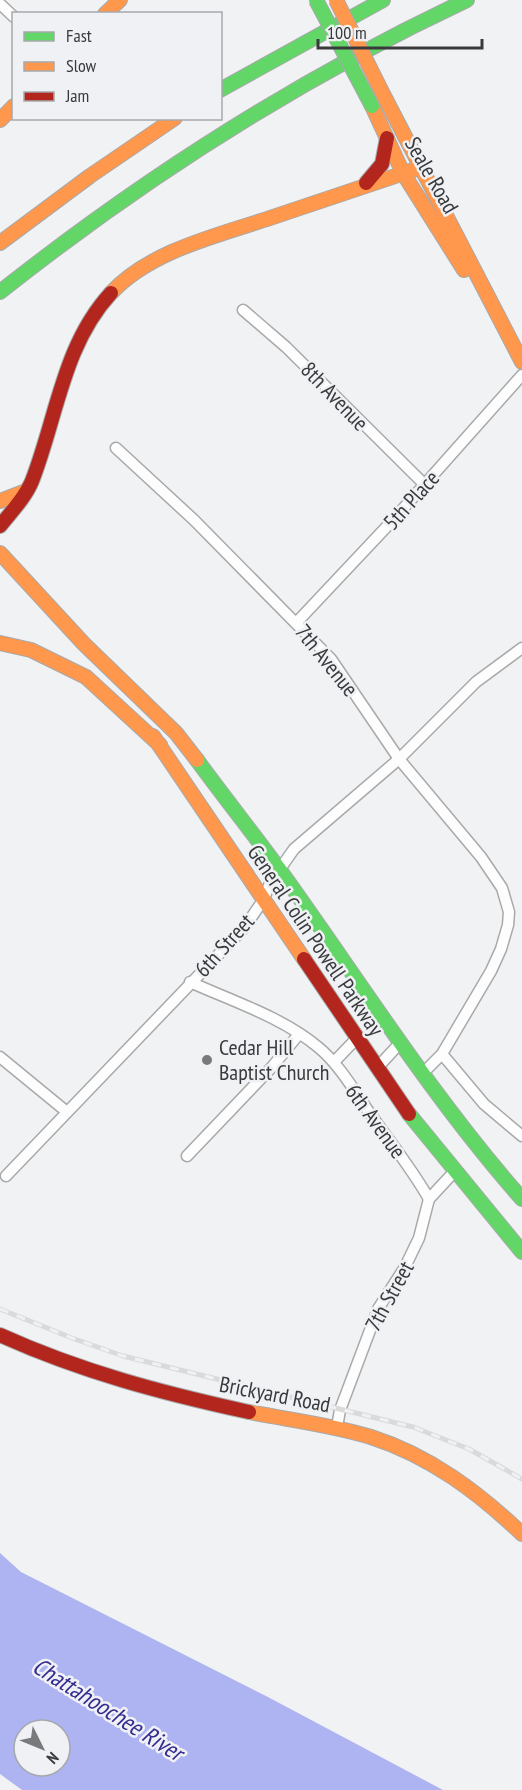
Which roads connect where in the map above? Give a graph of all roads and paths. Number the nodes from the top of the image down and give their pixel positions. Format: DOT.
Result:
graph roads {
  1 [pos="120,0"];
  2 [pos="316,0"];
  3 [pos="336,0"];
  4 [pos="383,0"];
  5 [pos="467,0"];
  6 [pos="0,4"];
  7 [pos="107,12"];
  8 [pos="12,15"];
  9 [pos="222,89"];
  10 [pos="12,108"];
  11 [pos="0,120"];
  12 [pos="172,120"];
  13 [pos="387,137"];
  14 [pos="422,166"];
  15 [pos="403,173"];
  16 [pos="90,176"];
  17 [pos="363,186"];
  18 [pos="0,228"];
  19 [pos="0,243"];
  20 [pos="0,292"];
  21 [pos="243,310"];
  22 [pos="522,363"];
  23 [pos="522,375"];
  24 [pos="116,448"];
  25 [pos="425,485"];
  26 [pos="26,491"];
  27 [pos="0,501"];
  28 [pos="0,526"];
  29 [pos="0,553"];
  30 [pos="297,622"];
  31 [pos="0,643"];
  32 [pos="84,644"];
  33 [pos="522,648"];
  34 [pos="159,745"];
  35 [pos="399,759"];
  36 [pos="279,870"];
  37 [pos="264,899"];
  38 [pos="190,982"];
  39 [pos="299,1034"];
  40 [pos="358,1037"];
  41 [pos="400,1043"];
  42 [pos="442,1054"];
  43 [pos="0,1056"];
  44 [pos="334,1062"];
  45 [pos="377,1068"];
  46 [pos="422,1074"];
  47 [pos="67,1112"];
  48 [pos="522,1136"];
  49 [pos="187,1156"];
  50 [pos="454,1172"];
  51 [pos="6,1176"];
  52 [pos="429,1199"];
  53 [pos="522,1199"];
  54 [pos="522,1252"];
  55 [pos="0,1335"];
  56 [pos="337,1427"];
  57 [pos="522,1534"];
  1 -- 7 [label="main road"];
  2 -- 13 [label="main road, Seale Road, bridge"];
  3 -- 14 [label="main road, Seale Road, bridge"];
  4 -- 9 [label="main road"];
  5 -- 20 [label="main road"];
  6 -- 8 [label="street"];
  10 -- 11 [label="main road"];
  12 -- 16 [label="main road"];
  13 -- 15 [label="main road, Seale Road"];
  13 -- 17 [label="main road"];
  14 -- 15 [label="main road"];
  14 -- 22 [label="main road, Seale Road"];
  15 -- 17 [label="main road"];
  15 -- 22 [label="main road, Seale Road"];
  16 -- 18 [label="main road"];
  16 -- 19 [label="main road"];
  17 -- 26 [label="main road"];
  21 -- 25 [label="street, 8th Avenue"];
  23 -- 25 [label="street, 5th Place"];
  24 -- 30 [label="street, 7th Avenue"];
  25 -- 30 [label="street, 5th Place"];
  26 -- 27 [label="main road"];
  26 -- 28 [label="main road"];
  29 -- 32 [label="main road, General Colin Powell Parkway"];
  30 -- 35 [label="street, 7th Avenue"];
  31 -- 34 [label="main road"];
  32 -- 34 [label="main road, General Colin Powell Parkway"];
  32 -- 36 [label="main road, General Colin Powell Parkway"];
  33 -- 35 [label="street, 6th Street"];
  34 -- 37 [label="main road, General Colin Powell Parkway"];
  35 -- 36 [label="street, 6th Street"];
  35 -- 42 [label="street, 7th Avenue"];
  36 -- 37 [label="street, 6th Street"];
  36 -- 41 [label="main road, General Colin Powell Parkway"];
  37 -- 38 [label="street, 6th Street"];
  37 -- 40 [label="main road, General Colin Powell Parkway"];
  38 -- 39 [label="street, 6th Avenue"];
  38 -- 47 [label="street, 6th Street"];
  39 -- 44 [label="street, 6th Avenue"];
  39 -- 49 [label="street"];
  40 -- 44 [label="street"];
  40 -- 45 [label="main road, General Colin Powell Parkway"];
  41 -- 45 [label="street"];
  41 -- 46 [label="main road, General Colin Powell Parkway"];
  42 -- 46 [label="street"];
  42 -- 48 [label="street"];
  43 -- 47 [label="street"];
  44 -- 52 [label="street, 6th Avenue"];
  45 -- 50 [label="main road, General Colin Powell Parkway"];
  46 -- 53 [label="main road, General Colin Powell Parkway"];
  47 -- 51 [label="street, 6th Street"];
  50 -- 52 [label="street, 7th Street"];
  50 -- 54 [label="main road, General Colin Powell Parkway"];
  52 -- 56 [label="street, 7th Street"];
  55 -- 56 [label="main road, Brickyard Road"];
  56 -- 57 [label="main road, Brickyard Road"];
}
